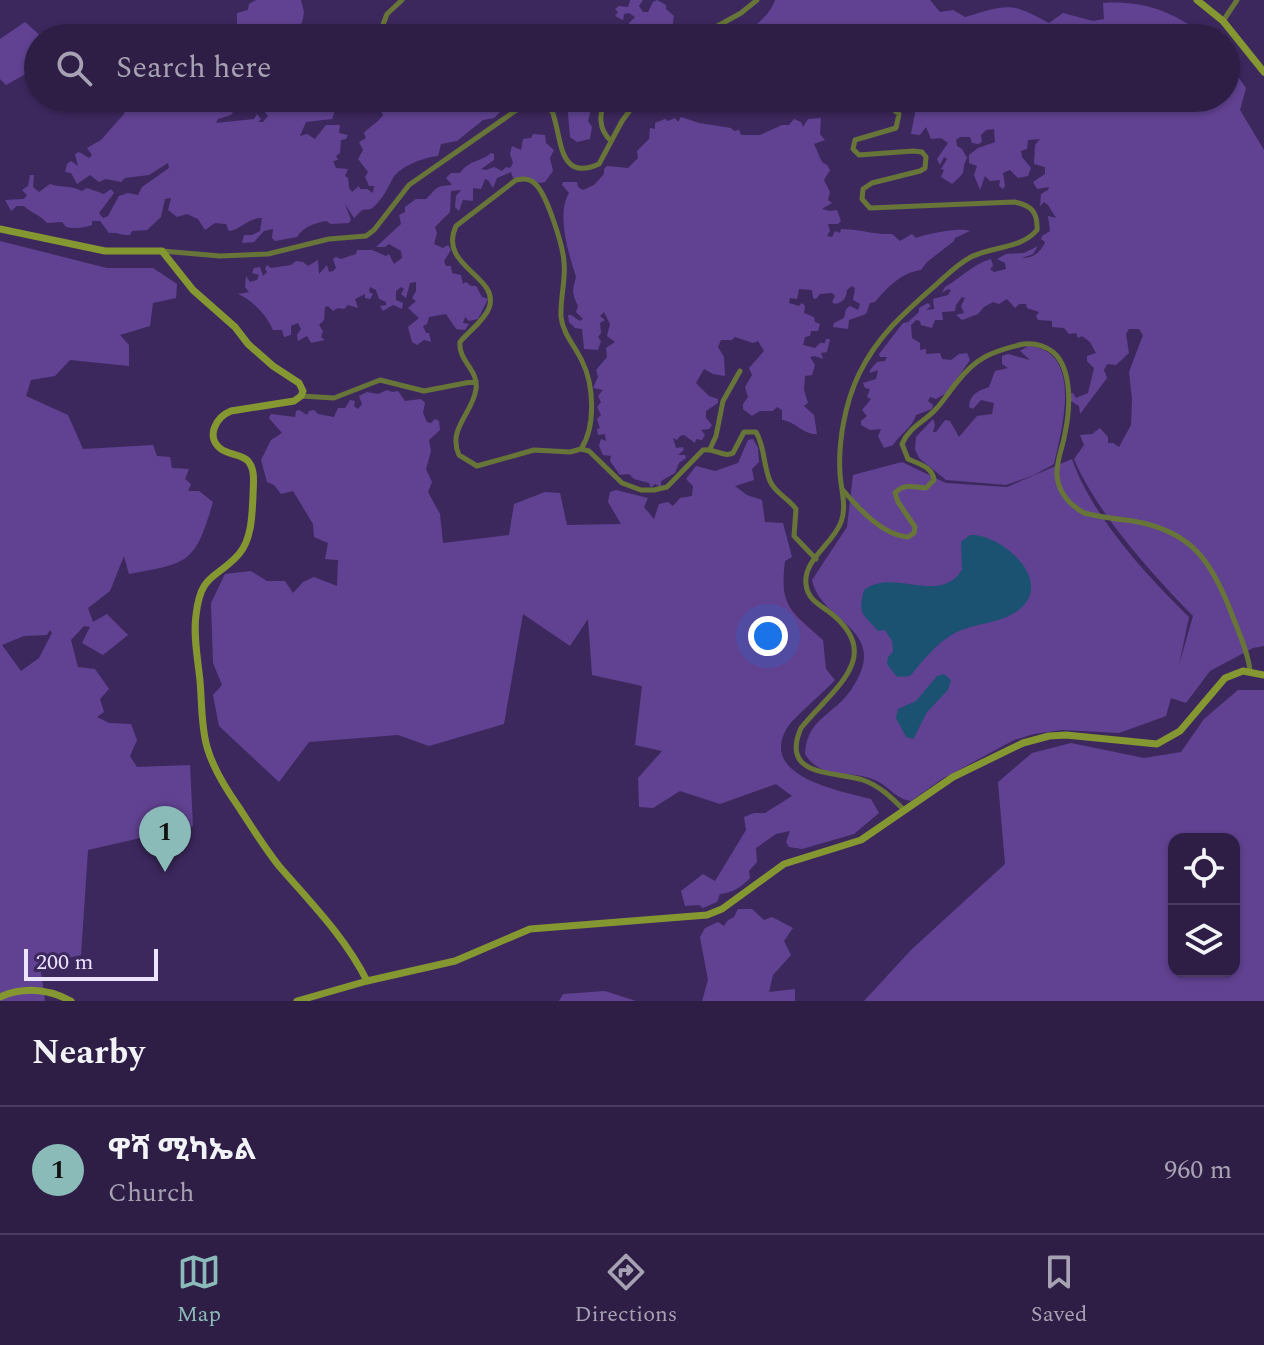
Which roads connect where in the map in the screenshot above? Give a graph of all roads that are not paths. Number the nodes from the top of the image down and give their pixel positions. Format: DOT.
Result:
graph roads {
  1 [pos="402,0"];
  2 [pos="757,0"];
  3 [pos="1197,0"];
  4 [pos="1215,0"];
  5 [pos="1237,0"];
  6 [pos="393,3"];
  7 [pos="1210,9"];
  8 [pos="1223,21"];
  9 [pos="382,24"];
  10 [pos="721,24"];
  11 [pos="1225,24"];
  12 [pos="1240,42"];
  13 [pos="1264,72"];
  14 [pos="514,112"];
  15 [pos="552,112"];
  16 [pos="601,112"];
  17 [pos="629,112"];
  18 [pos="897,112"];
  19 [pos="611,141"];
  20 [pos="0,229"];
  21 [pos="162,251"];
  22 [pos="740,371"];
  23 [pos="476,381"];
  24 [pos="301,396"];
  25 [pos="581,449"];
  26 [pos="710,449"];
  27 [pos="842,489"];
  28 [pos="816,559"];
  29 [pos="1250,671"];
  30 [pos="1264,675"];
  31 [pos="904,810"];
  32 [pos="367,981"];
  33 [pos="0,997"];
  34 [pos="71,1001"];
  35 [pos="297,1001"];
  1 -- 6 [label="street"];
  2 -- 10 [label="street"];
  3 -- 7 [label="street"];
  4 -- 7 [label="street"];
  5 -- 8 [label="street"];
  6 -- 9 [label="street"];
  7 -- 8 [label="street"];
  8 -- 11 [label="street"];
  12 -- 13 [label="street"];
  14 -- 21 [label="street"];
  15 -- 19 [label="street"];
  16 -- 19 [label="street"];
  17 -- 19 [label="street"];
  18 -- 27 [label="street"];
  20 -- 21 [label="street"];
  21 -- 24 [label="street"];
  22 -- 26 [label="street"];
  23 -- 24 [label="street"];
  23 -- 25 [label="street"];
  23 -- 25 [label="street"];
  24 -- 32 [label="street"];
  25 -- 26 [label="street"];
  26 -- 28 [label="street"];
  27 -- 28 [label="street"];
  27 -- 29 [label="street"];
  28 -- 31 [label="street"];
  29 -- 30 [label="street"];
  29 -- 31 [label="street"];
  31 -- 32 [label="street"];
  32 -- 35 [label="street"];
  33 -- 34 [label="street"];
}
